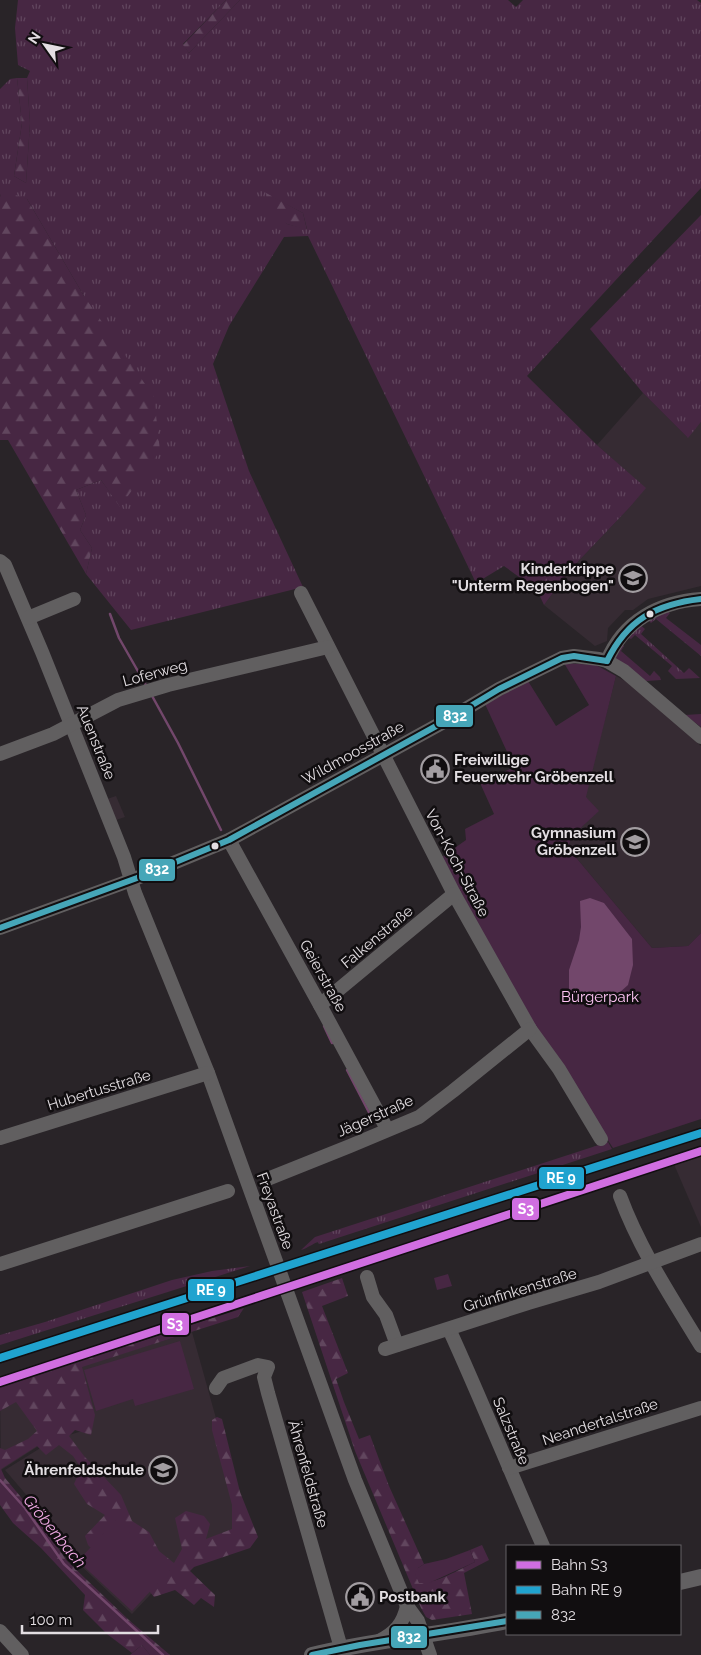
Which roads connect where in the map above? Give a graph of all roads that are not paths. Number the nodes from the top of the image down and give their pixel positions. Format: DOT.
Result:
graph roads {
  1 [pos="0,561"];
  2 [pos="301,593"];
  3 [pos="701,599"];
  4 [pos="74,600"];
  5 [pos="28,618"];
  6 [pos="328,647"];
  7 [pos="606,661"];
  8 [pos="71,724"];
  9 [pos="701,737"];
  10 [pos="0,754"];
  11 [pos="383,755"];
  12 [pos="229,840"];
  13 [pos="130,880"];
  14 [pos="454,894"];
  15 [pos="0,928"];
  16 [pos="320,1005"];
  17 [pos="530,1029"];
  18 [pos="208,1073"];
  19 [pos="386,1129"];
  20 [pos="0,1138"];
  21 [pos="601,1139"];
  22 [pos="270,1178"];
  23 [pos="228,1191"];
  24 [pos="620,1196"];
  25 [pos="701,1244"];
  26 [pos="650,1262"];
  27 [pos="0,1264"];
  28 [pos="367,1277"];
  29 [pos="449,1329"];
  30 [pos="701,1346"];
  31 [pos="216,1388"];
  32 [pos="701,1408"];
  33 [pos="510,1468"];
  34 [pos="543,1545"];
  35 [pos="701,1577"];
  36 [pos="681,1582"];
  37 [pos="407,1606"];
  38 [pos="506,1621"];
  39 [pos="0,1632"];
  40 [pos="423,1636"];
  41 [pos="379,1641"];
  42 [pos="341,1648"];
  43 [pos="22,1655"];
  44 [pos="312,1655"];
  45 [pos="430,1655"];
  1 -- 5 [label="street, Auenstraße"];
  2 -- 6 [label="street, Von-Koch-Straße"];
  3 -- 7 [label="street"];
  4 -- 5 [label="street"];
  5 -- 8 [label="street, Auenstraße"];
  6 -- 8 [label="street, Loferweg"];
  6 -- 11 [label="street, Von-Koch-Straße"];
  7 -- 9 [label="street, Wildmoosstraße"];
  7 -- 11 [label="street, Wildmoosstraße"];
  8 -- 10 [label="street, Loferweg"];
  8 -- 13 [label="street, Auenstraße"];
  11 -- 12 [label="street, Wildmoosstraße"];
  11 -- 14 [label="street, Von-Koch-Straße"];
  12 -- 13 [label="street, Wildmoosstraße"];
  12 -- 16 [label="street, Geierstraße"];
  13 -- 15 [label="street, Wildmoosstraße"];
  13 -- 18 [label="street, Freyastraße"];
  14 -- 16 [label="street, Falkenstraße"];
  14 -- 17 [label="street, Von-Koch-Straße"];
  16 -- 19 [label="street, Geierstraße"];
  17 -- 19 [label="street, Jägerstraße"];
  17 -- 21 [label="street, Von-Koch-Straße"];
  18 -- 20 [label="street, Hubertusstraße"];
  18 -- 37 [label="street, Freyastraße"];
  19 -- 22 [label="street, Jägerstraße"];
  23 -- 27 [label="street"];
  24 -- 26 [label="street"];
  25 -- 26 [label="street, Grünfinkenstraße"];
  26 -- 29 [label="street, Grünfinkenstraße"];
  26 -- 30 [label="street"];
  28 -- 29 [label="street, Grünfinkenstraße"];
  29 -- 33 [label="street, Salzstraße"];
  31 -- 42 [label="street, Ährenfeldstraße"];
  32 -- 33 [label="street, Neandertalstraße"];
  33 -- 34 [label="street, Salzstraße"];
  35 -- 36 [label="main road"];
  37 -- 40 [label="street, Freyastraße"];
  37 -- 41 [label="street"];
  38 -- 40 [label="main road"];
  39 -- 43 [label="street"];
  40 -- 41 [label="main road"];
  40 -- 45 [label="street, Freyastraße"];
  41 -- 42 [label="main road"];
  42 -- 44 [label="main road"];
}
